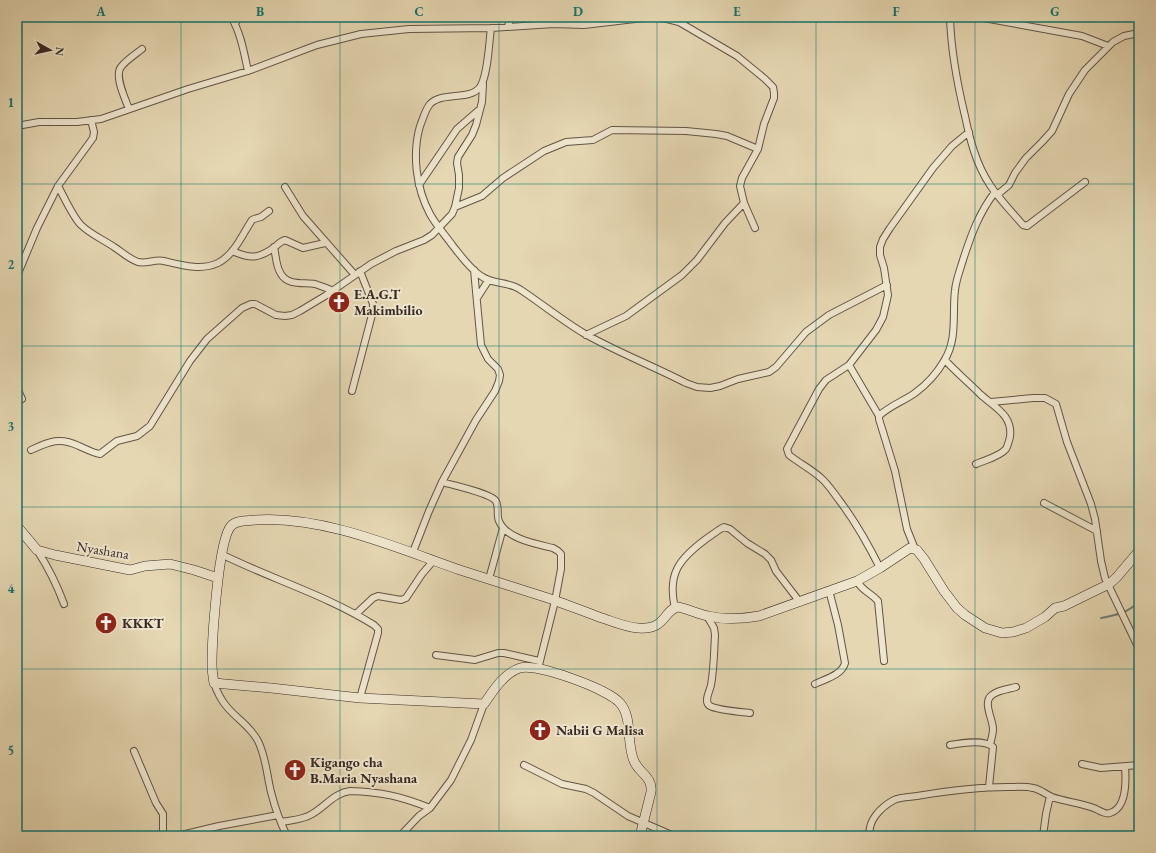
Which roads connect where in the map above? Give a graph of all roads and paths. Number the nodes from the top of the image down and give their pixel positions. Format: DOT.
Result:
graph roads {
  1 [pos="231,17"];
  2 [pos="240,17"];
  3 [pos="510,17"];
  4 [pos="557,17"];
  5 [pos="950,17"];
  6 [pos="978,17"];
  7 [pos="1138,17"];
  8 [pos="633,18"];
  9 [pos="235,23"];
  10 [pos="554,24"];
  11 [pos="1139,26"];
  12 [pos="508,27"];
  13 [pos="491,28"];
  14 [pos="1139,33"];
  15 [pos="1108,46"];
  16 [pos="142,49"];
  17 [pos="248,71"];
  18 [pos="483,82"];
  19 [pos="129,108"];
  20 [pos="480,109"];
  21 [pos="91,120"];
  22 [pos="17,126"];
  23 [pos="968,132"];
  24 [pos="758,149"];
  25 [pos="1085,182"];
  26 [pos="419,185"];
  27 [pos="58,186"];
  28 [pos="285,187"];
  29 [pos="996,193"];
  30 [pos="744,203"];
  31 [pos="455,207"];
  32 [pos="269,211"];
  33 [pos="439,228"];
  34 [pos="755,228"];
  35 [pos="325,243"];
  36 [pos="274,247"];
  37 [pos="232,251"];
  38 [pos="474,270"];
  39 [pos="357,273"];
  40 [pos="17,276"];
  41 [pos="488,281"];
  42 [pos="887,285"];
  43 [pos="333,291"];
  44 [pos="477,298"];
  45 [pos="586,335"];
  46 [pos="945,360"];
  47 [pos="849,365"];
  48 [pos="17,388"];
  49 [pos="352,392"];
  50 [pos="22,399"];
  51 [pos="991,402"];
  52 [pos="879,416"];
  53 [pos="32,450"];
  54 [pos="976,464"];
  55 [pos="442,482"];
  56 [pos="1044,503"];
  57 [pos="17,526"];
  58 [pos="503,528"];
  59 [pos="1097,530"];
  60 [pos="915,549"];
  61 [pos="37,550"];
  62 [pos="1139,551"];
  63 [pos="413,552"];
  64 [pos="221,554"];
  65 [pos="434,560"];
  66 [pos="880,568"];
  67 [pos="218,578"];
  68 [pos="489,579"];
  69 [pos="857,581"];
  70 [pos="1109,584"];
  71 [pos="829,590"];
  72 [pos="555,601"];
  73 [pos="799,601"];
  74 [pos="64,604"];
  75 [pos="674,608"];
  76 [pos="356,614"];
  77 [pos="707,616"];
  78 [pos="1139,649"];
  79 [pos="436,655"];
  80 [pos="884,661"];
  81 [pos="538,665"];
  82 [pos="214,683"];
  83 [pos="815,684"];
  84 [pos="1016,687"];
  85 [pos="360,698"];
  86 [pos="484,704"];
  87 [pos="750,713"];
  88 [pos="950,744"];
  89 [pos="990,745"];
  90 [pos="134,751"];
  91 [pos="524,764"];
  92 [pos="1082,764"];
  93 [pos="1139,765"];
  94 [pos="1125,767"];
  95 [pos="989,787"];
  96 [pos="1050,796"];
  97 [pos="430,808"];
  98 [pos="278,815"];
  99 [pos="281,822"];
  100 [pos="643,823"];
  101 [pos="870,835"];
  102 [pos="163,836"];
  103 [pos="177,836"];
  104 [pos="287,836"];
  105 [pos="400,836"];
  106 [pos="640,836"];
  107 [pos="674,836"];
  108 [pos="860,836"];
  109 [pos="1043,836"];
  1 -- 9 [label="street"];
  2 -- 9 [label="street"];
  3 -- 12 [label="street"];
  4 -- 10 [label="street"];
  5 -- 23 [label="street"];
  6 -- 15 [label="street"];
  7 -- 11 [label="street"];
  8 -- 10 [label="street"];
  8 -- 24 [label="street"];
  9 -- 17 [label="street"];
  10 -- 12 [label="street"];
  12 -- 13 [label="street"];
  13 -- 17 [label="street"];
  13 -- 18 [label="street"];
  14 -- 15 [label="street"];
  15 -- 29 [label="street"];
  16 -- 19 [label="street"];
  17 -- 19 [label="street"];
  18 -- 20 [label="street"];
  18 -- 26 [label="street"];
  19 -- 21 [label="street"];
  20 -- 26 [label="street"];
  20 -- 31 [label="street"];
  21 -- 22 [label="street"];
  21 -- 27 [label="street"];
  23 -- 29 [label="street"];
  23 -- 42 [label="street"];
  24 -- 30 [label="street"];
  24 -- 31 [label="street"];
  25 -- 29 [label="street"];
  26 -- 33 [label="street"];
  27 -- 37 [label="street"];
  27 -- 40 [label="street"];
  28 -- 35 [label="street"];
  29 -- 46 [label="street"];
  30 -- 34 [label="street"];
  30 -- 45 [label="street"];
  31 -- 33 [label="street"];
  32 -- 37 [label="street"];
  33 -- 38 [label="street"];
  33 -- 39 [label="street"];
  35 -- 36 [label="street"];
  35 -- 39 [label="street"];
  36 -- 37 [label="street"];
  36 -- 43 [label="street"];
  38 -- 41 [label="street"];
  38 -- 44 [label="street"];
  39 -- 43 [label="street"];
  39 -- 49 [label="street"];
  41 -- 44 [label="street"];
  41 -- 45 [label="street"];
  42 -- 45 [label="street"];
  42 -- 47 [label="street"];
  43 -- 53 [label="street"];
  44 -- 55 [label="street"];
  46 -- 51 [label="street"];
  46 -- 52 [label="street"];
  47 -- 52 [label="street"];
  47 -- 66 [label="street"];
  48 -- 50 [label="street"];
  51 -- 54 [label="street"];
  51 -- 59 [label="street"];
  52 -- 60 [label="street"];
  55 -- 58 [label="street"];
  55 -- 63 [label="street"];
  56 -- 59 [label="street"];
  57 -- 61 [label="street"];
  58 -- 68 [label="street"];
  58 -- 72 [label="street"];
  59 -- 70 [label="street"];
  60 -- 66 [label="street"];
  60 -- 70 [label="street"];
  61 -- 67 [label="street, Nyashana"];
  61 -- 74 [label="street"];
  62 -- 70 [label="street"];
  63 -- 64 [label="street"];
  63 -- 65 [label="street"];
  64 -- 67 [label="street"];
  64 -- 76 [label="street"];
  65 -- 68 [label="street"];
  65 -- 76 [label="street"];
  66 -- 69 [label="street"];
  67 -- 82 [label="street"];
  68 -- 72 [label="street"];
  69 -- 71 [label="street"];
  69 -- 80 [label="street"];
  70 -- 78 [label="street"];
  71 -- 73 [label="street"];
  71 -- 83 [label="street"];
  72 -- 75 [label="street"];
  72 -- 81 [label="street"];
  73 -- 75 [label="street"];
  73 -- 77 [label="street"];
  75 -- 77 [label="street"];
  76 -- 85 [label="street"];
  77 -- 87 [label="street"];
  79 -- 81 [label="street"];
  81 -- 86 [label="street"];
  81 -- 100 [label="street"];
  82 -- 85 [label="street"];
  82 -- 98 [label="street"];
  84 -- 89 [label="street"];
  85 -- 86 [label="street"];
  86 -- 97 [label="street"];
  88 -- 89 [label="street"];
  89 -- 95 [label="street"];
  90 -- 102 [label="street"];
  91 -- 100 [label="street"];
  92 -- 94 [label="street"];
  93 -- 94 [label="street"];
  94 -- 96 [label="street"];
  95 -- 96 [label="street"];
  95 -- 101 [label="street"];
  96 -- 109 [label="street"];
  97 -- 99 [label="street"];
  97 -- 105 [label="street"];
  98 -- 99 [label="street"];
  98 -- 103 [label="street"];
  99 -- 104 [label="street"];
  100 -- 106 [label="street"];
  100 -- 107 [label="street"];
  101 -- 108 [label="street"];
}
